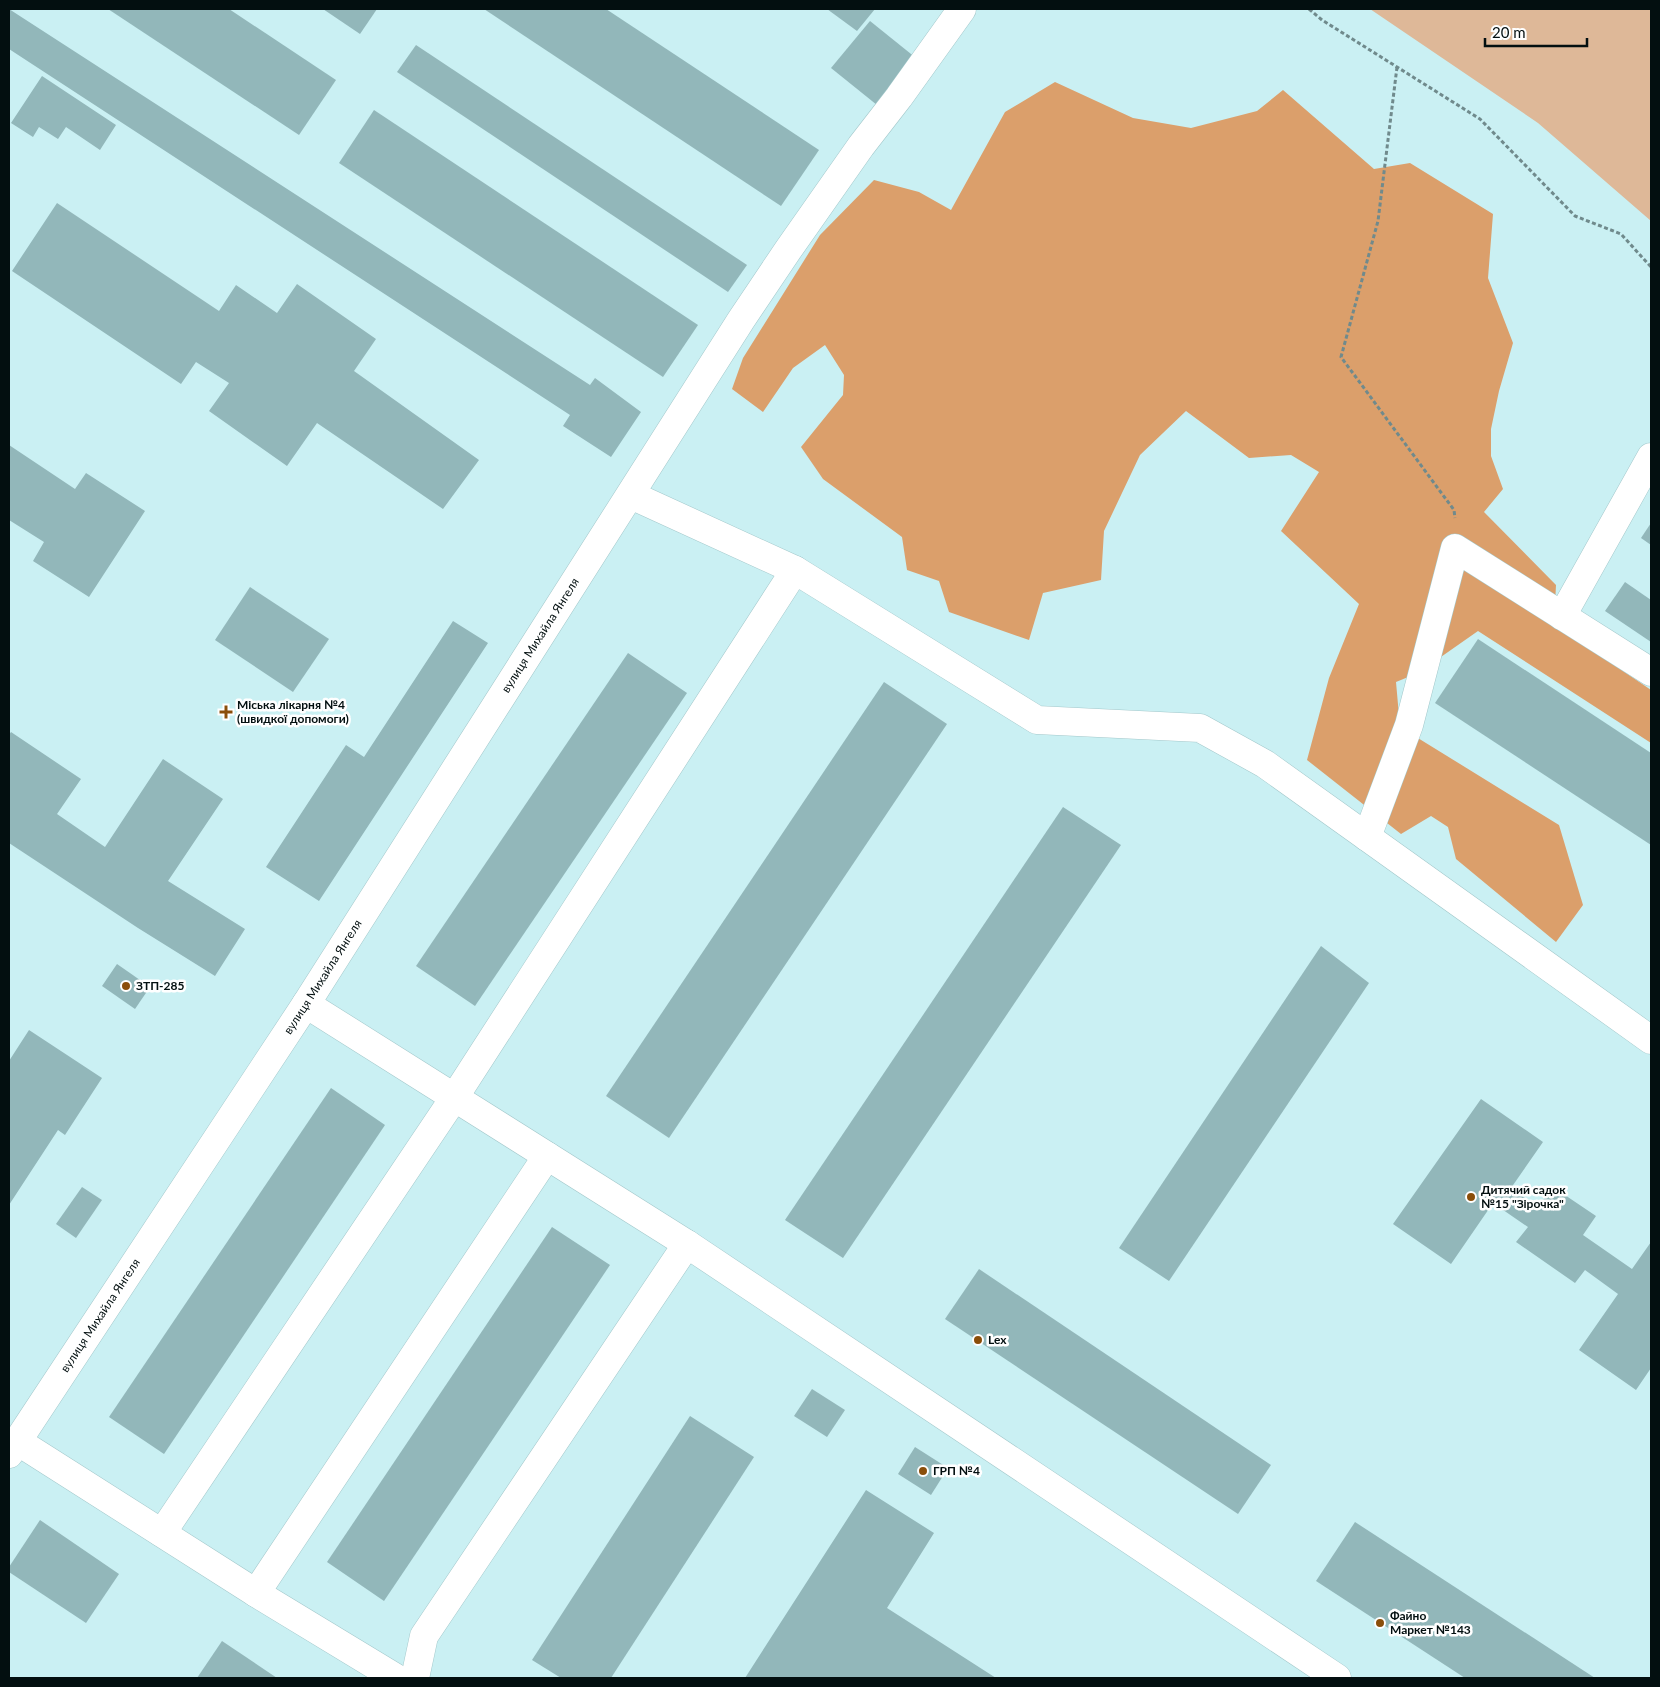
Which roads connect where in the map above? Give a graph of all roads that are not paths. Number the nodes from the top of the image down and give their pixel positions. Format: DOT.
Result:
graph roads {
  1 [pos="962,9"];
  2 [pos="1651,457"];
  3 [pos="631,494"];
  4 [pos="795,570"];
  5 [pos="1562,616"];
  6 [pos="1651,672"];
  7 [pos="1367,837"];
  8 [pos="306,1004"];
  9 [pos="1651,1040"];
  10 [pos="454,1098"];
  11 [pos="547,1156"];
  12 [pos="687,1244"];
  13 [pos="13,1448"];
  14 [pos="162,1533"];
  15 [pos="256,1592"];
  16 [pos="396,1678"];
  17 [pos="415,1678"];
  18 [pos="1337,1678"];
  1 -- 3 [label="street, вулиця Михайла Янгеля"];
  2 -- 5 [label="street"];
  3 -- 4 [label="street"];
  3 -- 8 [label="street, вулиця Михайла Янгеля"];
  4 -- 7 [label="street"];
  4 -- 10 [label="street"];
  5 -- 6 [label="street"];
  5 -- 7 [label="street"];
  7 -- 9 [label="street"];
  8 -- 10 [label="street"];
  8 -- 13 [label="street, вулиця Михайла Янгеля"];
  10 -- 11 [label="street"];
  10 -- 14 [label="street"];
  11 -- 12 [label="street"];
  11 -- 15 [label="street"];
  12 -- 17 [label="street"];
  12 -- 18 [label="street"];
  13 -- 14 [label="street"];
  14 -- 15 [label="street"];
  15 -- 16 [label="street"];
}
